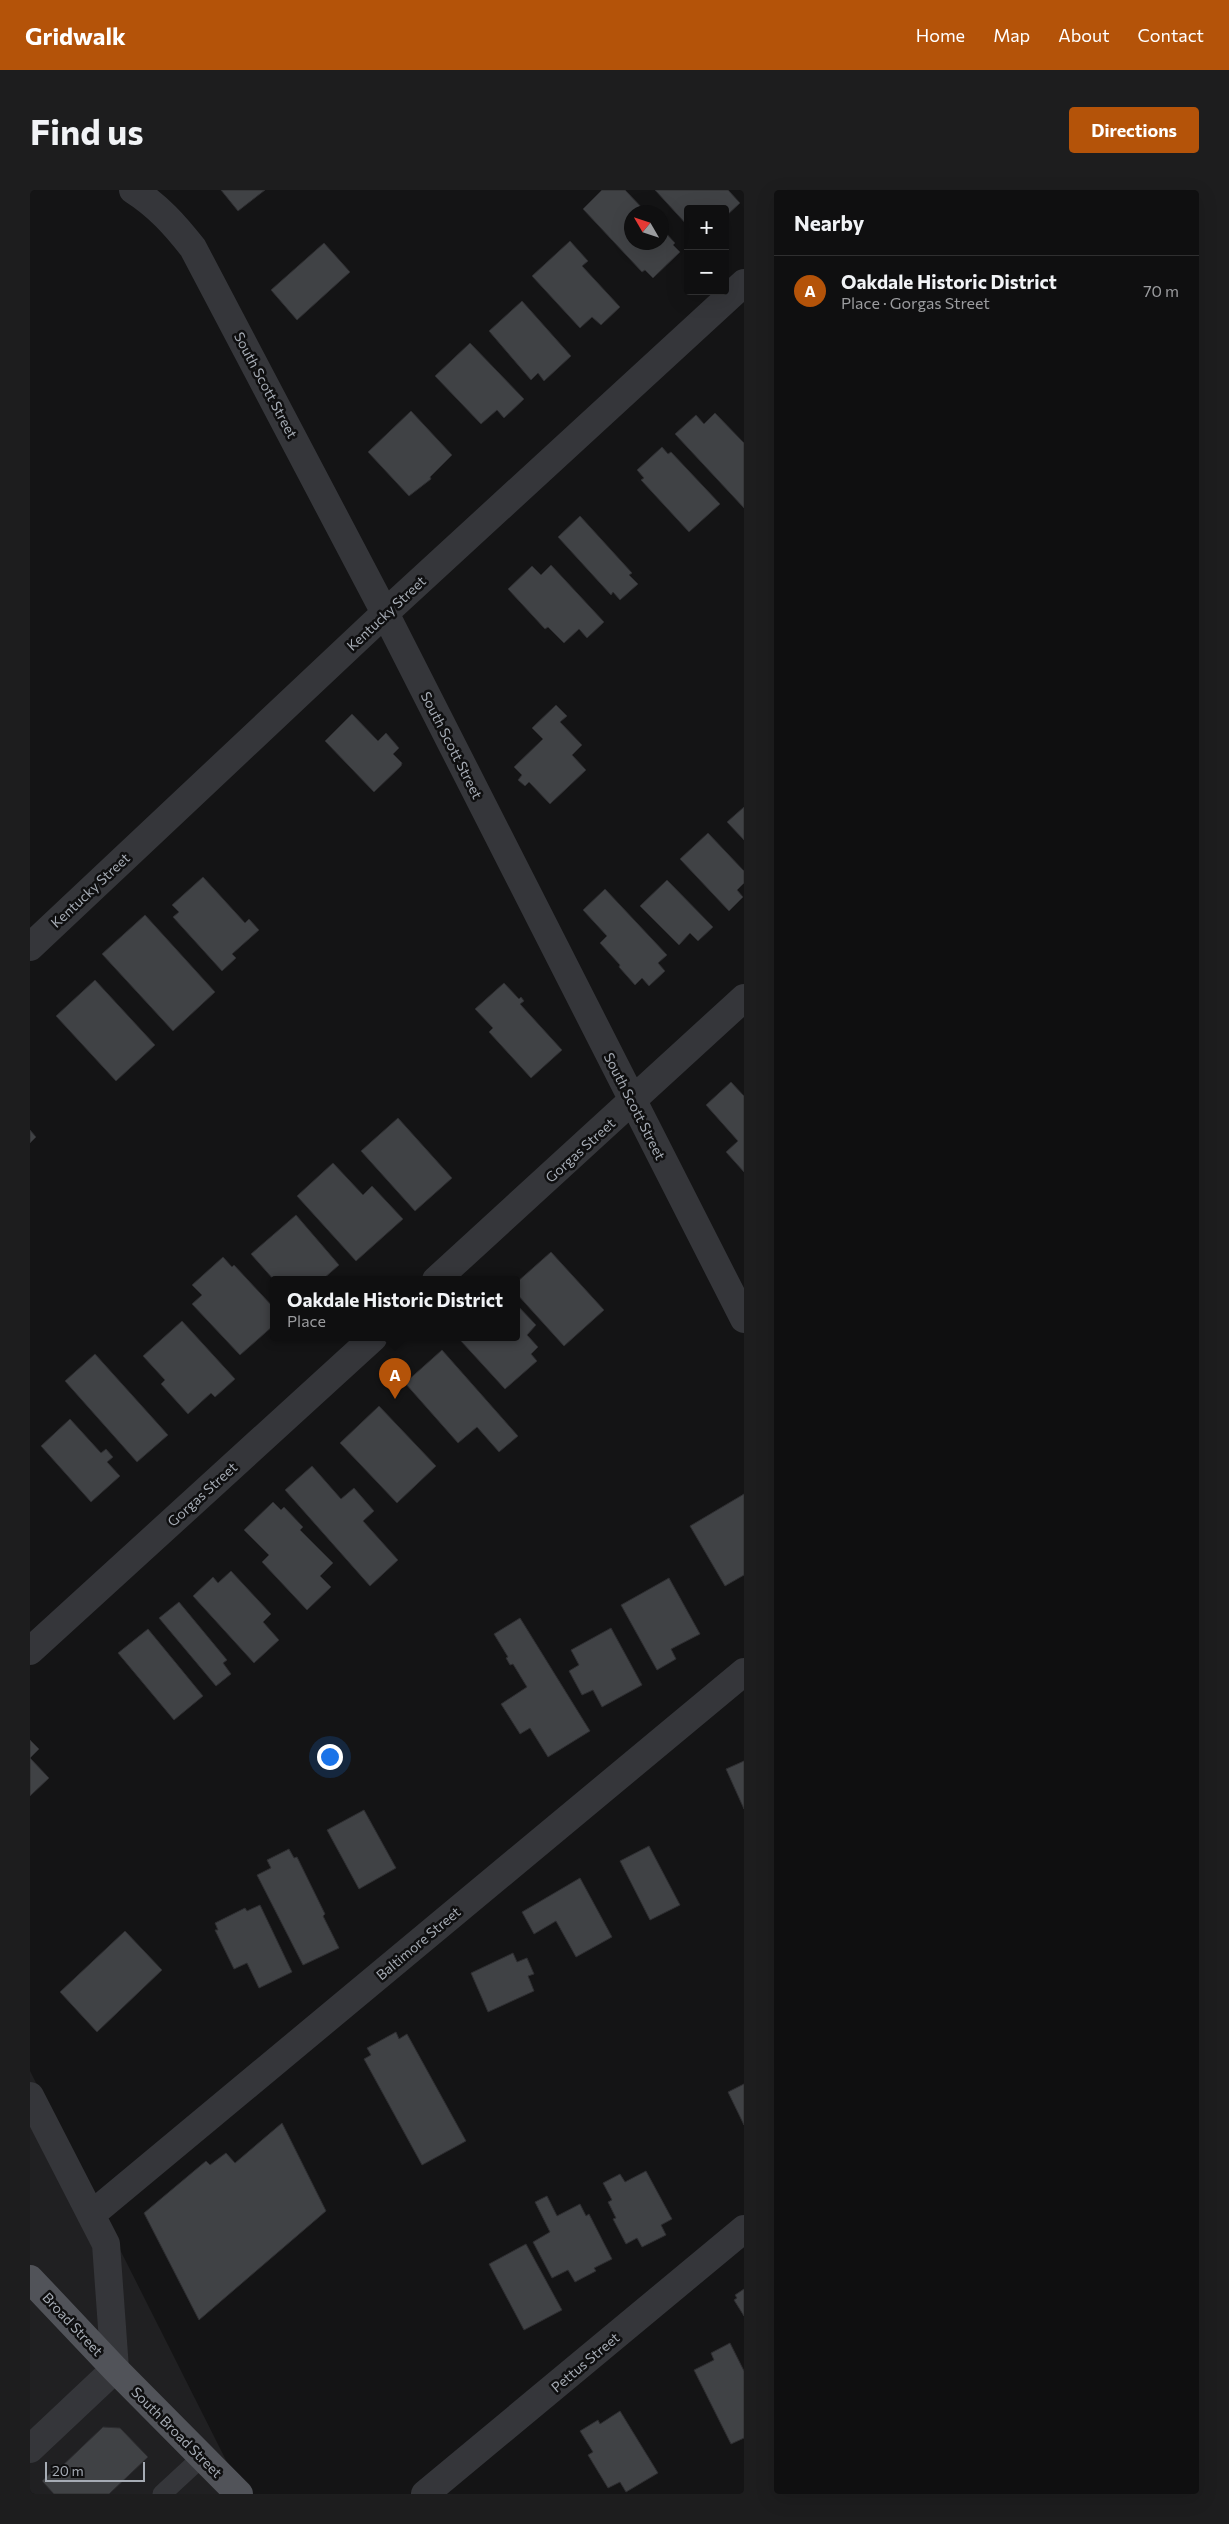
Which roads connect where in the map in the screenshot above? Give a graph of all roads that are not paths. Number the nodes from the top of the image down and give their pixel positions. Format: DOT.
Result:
graph roads {
  1 [pos="133,190"];
  2 [pos="744,283"];
  3 [pos="385,613"];
  4 [pos="30,947"];
  5 [pos="744,998"];
  6 [pos="633,1101"];
  7 [pos="440,1276"];
  8 [pos="744,1319"];
  9 [pos="371,1341"];
  10 [pos="30,1651"];
  11 [pos="744,1672"];
  12 [pos="30,2096"];
  13 [pos="91,2214"];
  14 [pos="744,2230"];
  15 [pos="30,2279"];
  16 [pos="115,2369"];
  17 [pos="30,2449"];
  18 [pos="202,2457"];
  19 [pos="162,2494"];
  20 [pos="239,2494"];
  21 [pos="425,2494"];
  1 -- 3 [label="street, South Scott Street"];
  2 -- 3 [label="street, Kentucky Street"];
  3 -- 4 [label="street, Kentucky Street"];
  3 -- 6 [label="street, South Scott Street"];
  5 -- 6 [label="street, Gorgas Street"];
  6 -- 7 [label="street, Gorgas Street"];
  6 -- 8 [label="street, South Scott Street"];
  9 -- 10 [label="street, Gorgas Street"];
  11 -- 13 [label="street, Baltimore Street"];
  12 -- 13 [label="street"];
  13 -- 16 [label="street"];
  14 -- 21 [label="street, Pettus Street"];
  15 -- 16 [label="main road, Broad Street"];
  16 -- 17 [label="street"];
  16 -- 18 [label="main road, South Broad Street"];
  18 -- 19 [label="lane"];
  18 -- 20 [label="main road, South Broad Street"];
}
